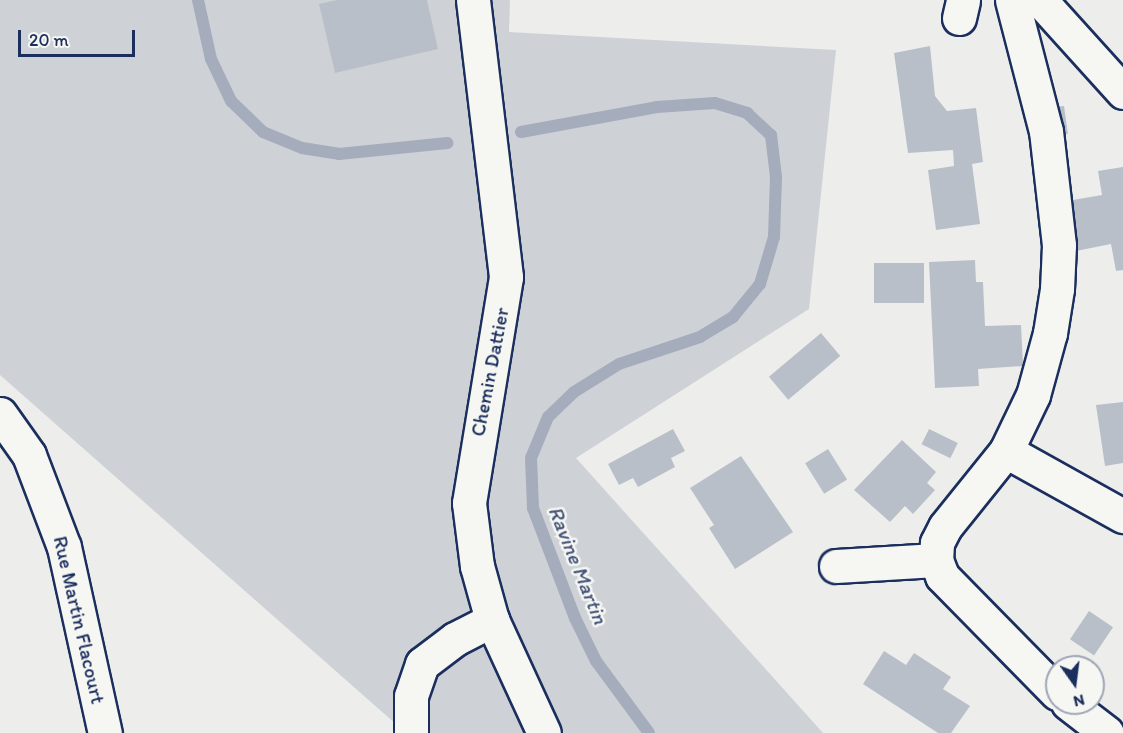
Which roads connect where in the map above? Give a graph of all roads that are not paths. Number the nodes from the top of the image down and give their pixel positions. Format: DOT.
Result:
graph roads {
  1 [pos="473,0"];
  2 [pos="1012,0"];
  3 [pos="1040,0"];
  4 [pos="1123,92"];
  5 [pos="0,414"];
  6 [pos="1006,451"];
  7 [pos="1123,516"];
  8 [pos="936,560"];
  9 [pos="836,566"];
  10 [pos="492,620"];
  11 [pos="1045,681"];
  12 [pos="1084,715"];
  13 [pos="105,733"];
  14 [pos="411,733"];
  15 [pos="544,733"];
  16 [pos="1107,733"];
  1 -- 10 [label="street, Chemin Dattier"];
  2 -- 6 [label="street"];
  3 -- 4 [label="street"];
  5 -- 13 [label="street, Rue Martin Flacourt"];
  6 -- 7 [label="street"];
  6 -- 8 [label="street"];
  8 -- 9 [label="street"];
  8 -- 11 [label="street"];
  10 -- 14 [label="street"];
  10 -- 15 [label="street, Chemin Dattier"];
  12 -- 16 [label="street"];
}
